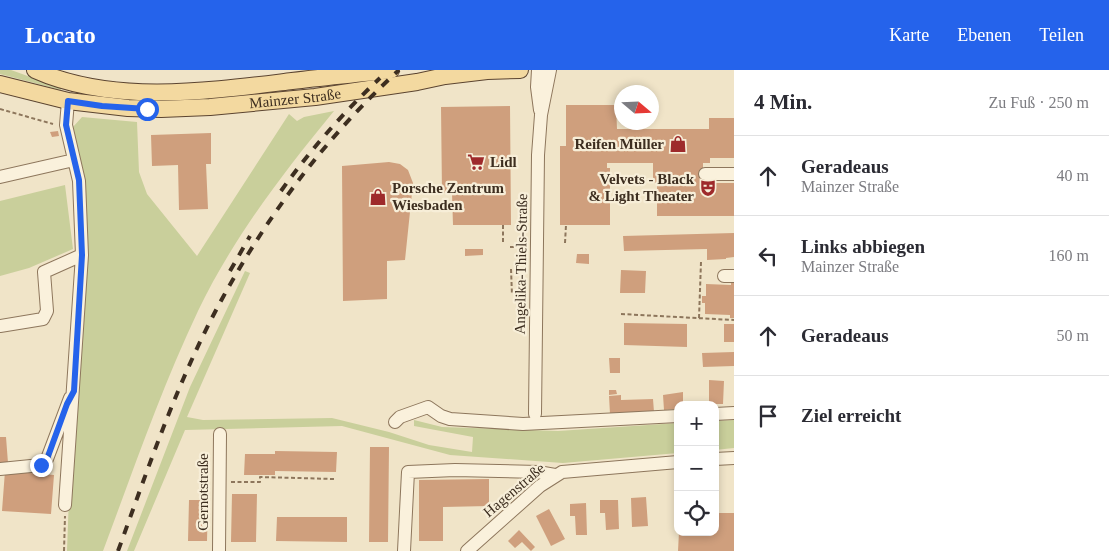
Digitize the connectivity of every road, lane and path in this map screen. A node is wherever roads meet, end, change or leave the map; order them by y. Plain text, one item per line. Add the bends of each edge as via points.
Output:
1 (35, 70) edge
2 (391, 70) edge
3 (520, 70) edge
4 (538, 70) edge
5 (550, 70) edge
6 (348, 72) edge
7 (0, 84) edge
8 (68, 101) junction
9 (0, 109) edge
10 (541, 115) junction
11 (66, 125) junction
12 (74, 160) junction
13 (705, 174) dead end
14 (734, 174) edge
15 (0, 176) edge
16 (503, 225) dead end
17 (566, 225) dead end
18 (504, 244) dead end
19 (566, 244) dead end
20 (510, 247) dead end
21 (522, 247) dead end
22 (82, 255) junction
23 (701, 262) dead end
24 (511, 269) dead end
25 (512, 296) dead end
26 (621, 314) dead end
27 (700, 318) junction
28 (734, 320) edge
29 (0, 326) edge
30 (74, 391) junction
31 (734, 413) edge
32 (535, 414) dead end
33 (719, 414) edge
34 (674, 416) edge
35 (395, 422) dead end
36 (220, 434) dead end
37 (734, 458) edge
38 (719, 459) edge
39 (674, 462) edge
40 (0, 469) edge
41 (555, 475) junction
42 (334, 479) dead end
43 (219, 482) junction
44 (65, 505) joint
45 (64, 551) edge
46 (219, 551) edge
47 (404, 551) edge
48 (467, 551) edge

1 - 6 main road, Mainzer Straße via 103,88 163,92 212,90
2 - 6 main road, Mainzer Straße
3 - 8 main road, Mainzer Straße via 445,76 315,97 210,107 161,109
4 - 10 street, Angelika-Thiels-Straße
5 - 10 street, Angelika-Thiels-Straße
7 - 8 main road, Mainzer Straße
8 - 11 street
9 - 11 path via 55,125
10 - 32 street, Angelika-Thiels-Straße
11 - 12 street
12 - 15 street
12 - 22 street via 79,180
13 - 14 street
16 - 18 path
17 - 19 path
20 - 21 path
22 - 29 street via 44,272 47,311 43,319
22 - 30 street
23 - 27 path
24 - 25 path
26 - 27 path
27 - 28 path
30 - 40 street via 47,459 41,465
30 - 44 street
31 - 33 street
34 - 35 street via 512,424 450,419 428,407
36 - 43 street, Gernotstraße
37 - 38 street
39 - 41 street, Hagenstraße via 570,470
41 - 47 street via 461,470 408,472
41 - 48 street, Hagenstraße
42 - 43 path via 260,477 260,482
43 - 46 street, Gernotstraße
44 - 45 path

